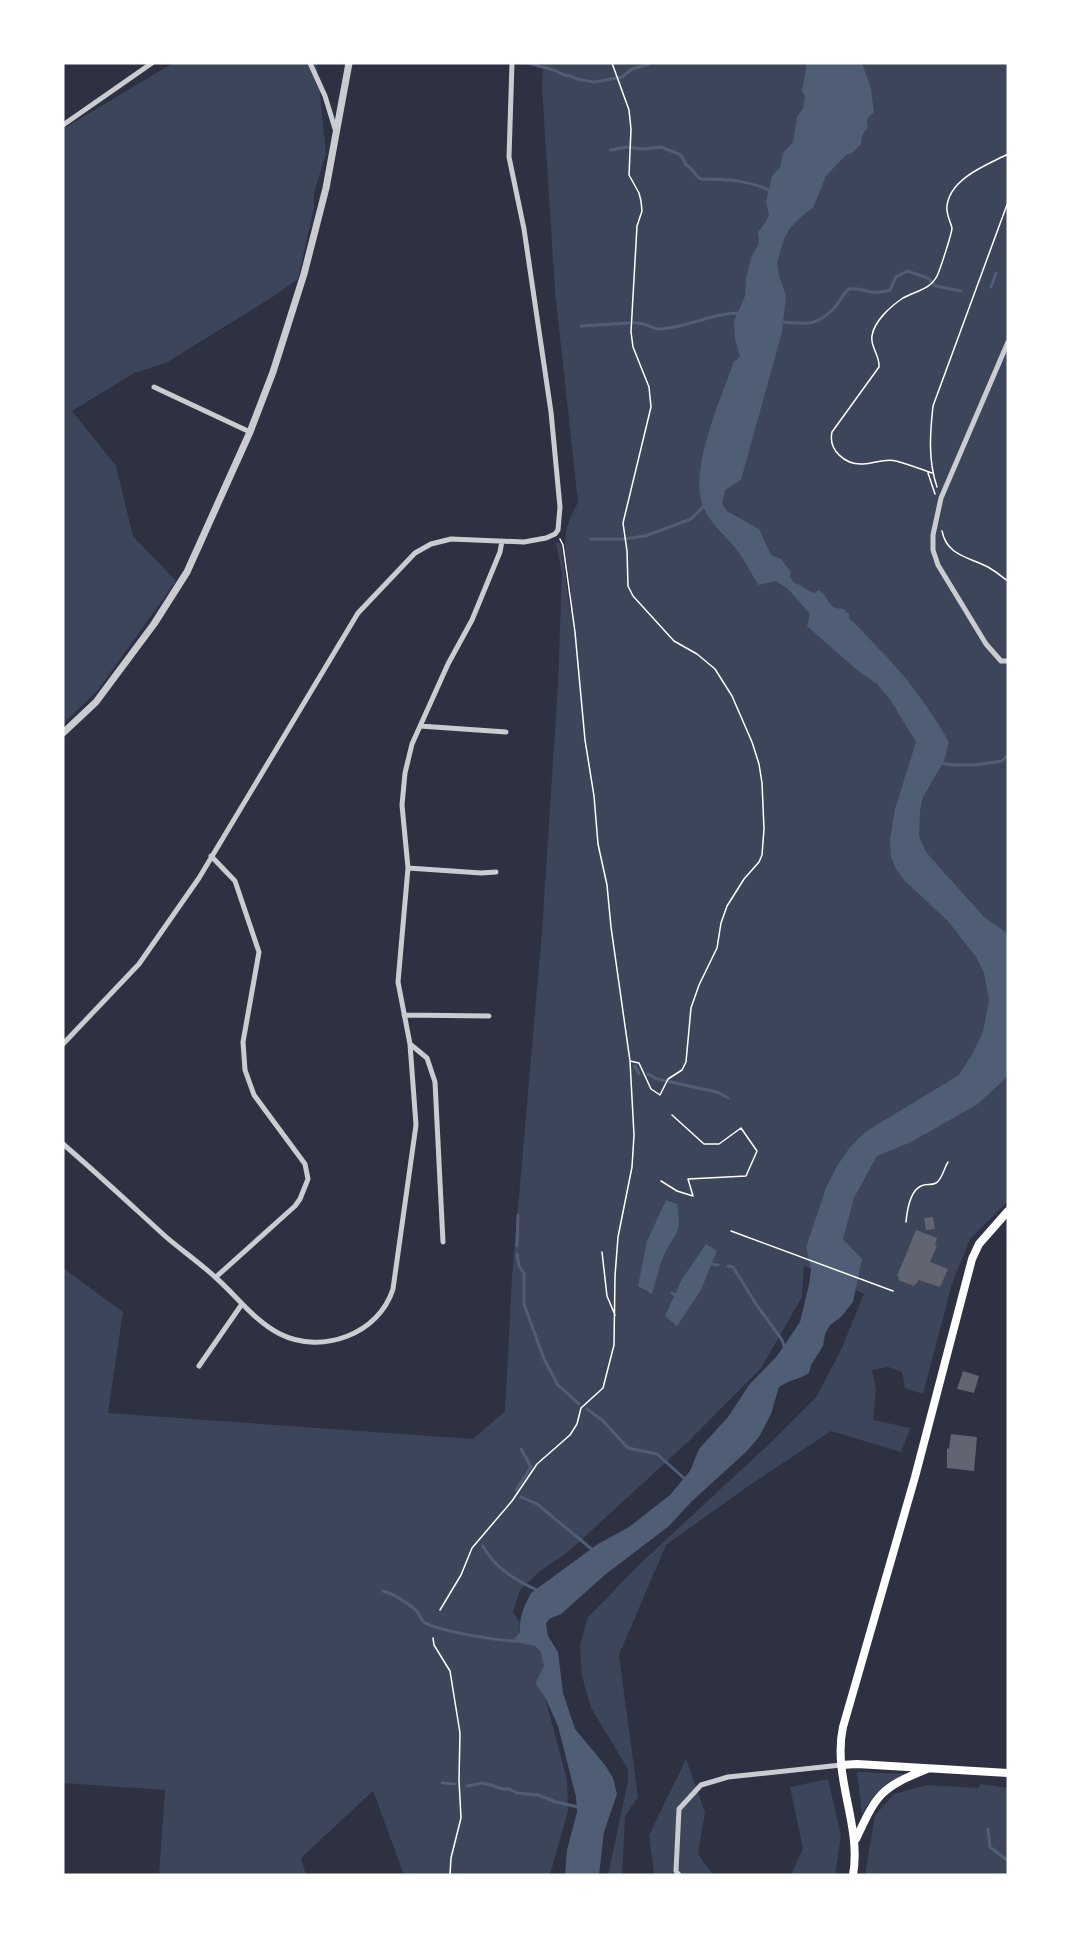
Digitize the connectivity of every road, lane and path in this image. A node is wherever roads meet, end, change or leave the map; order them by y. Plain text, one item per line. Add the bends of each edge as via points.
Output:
1 (152, 63) edge
2 (310, 63) edge
3 (350, 63) edge
4 (512, 63) edge
5 (612, 63) edge
6 (63, 125) edge
7 (336, 132) junction
8 (1008, 154) edge
9 (1008, 202) edge
10 (1008, 342) edge
11 (154, 387) dead end
12 (249, 432) junction
13 (928, 472) junction
14 (932, 473) junction
15 (938, 497) junction
16 (942, 529) dead end
17 (555, 534) junction
18 (502, 541) junction
19 (1008, 580) edge
20 (1008, 661) edge
21 (420, 726) junction
22 (506, 732) dead end
23 (63, 733) edge
24 (211, 855) junction
25 (408, 868) junction
26 (496, 872) dead end
27 (404, 1015) junction
28 (489, 1016) dead end
29 (63, 1044) edge
30 (410, 1044) junction
31 (630, 1061) junction
32 (672, 1115) dead end
33 (63, 1144) edge
34 (948, 1162) dead end
35 (661, 1181) dead end
36 (1008, 1211) edge
37 (906, 1221) dead end
38 (731, 1231) dead end
39 (444, 1242) dead end
40 (602, 1252) dead end
41 (216, 1277) junction
42 (893, 1291) dead end
43 (242, 1304) junction
44 (615, 1316) junction
45 (199, 1366) dead end
46 (440, 1610) dead end
47 (433, 1638) dead end
48 (841, 1765) junction
49 (930, 1768) junction
50 (1008, 1773) edge
51 (855, 1840) junction
52 (450, 1875) edge
53 (679, 1875) edge
54 (853, 1875) edge

1 - 6 street
2 - 7 street
3 - 7 street
4 - 17 street via 509,158 524,229 551,412 560,507
5 - 31 path via 630,110 629,176 639,193 642,211 637,226 630,332 649,387 651,407 625,508 628,586 674,641 715,669 732,696 759,764 764,829 762,855 724,915 717,948 691,1008 686,1062 662,1094 658,1094 651,1089 639,1062
7 - 12 street via 304,274
8 - 13 path via 967,177 950,195 947,212 952,234 933,282 899,301 874,328 872,344 879,367 832,432 834,450 852,462 861,465 889,460
9 - 14 path via 933,406
10 - 15 street
11 - 12 street
12 - 23 street via 187,572 96,702
13 - 14 path
13 - 15 path
14 - 15 path
15 - 20 street via 933,526 934,556 986,644 1001,661
16 - 19 path via 944,542 950,548
17 - 18 street via 537,541
17 - 31 path via 562,544 570,599 598,844
18 - 21 street via 472,620
18 - 24 street via 451,538 431,544 415,553 358,613
21 - 22 street
21 - 25 street via 403,786
24 - 29 street via 139,964
24 - 41 street via 235,881 259,952 244,1033 245,1070 254,1095 305,1164 308,1179 295,1206
25 - 26 street
25 - 27 street via 398,982
27 - 28 street
27 - 30 street
30 - 39 street via 427,1058 435,1082
30 - 43 street via 416,1125 393,1289 384,1309 350,1335 311,1342 280,1334
31 - 44 path via 634,1135 618,1237
32 - 35 path via 704,1144 719,1144 741,1128 757,1150 746,1176 688,1179 693,1196
33 - 41 street
34 - 37 path via 938,1181 916,1190
36 - 48 main road via 979,1244 972,1259 915,1477 845,1717
38 - 42 path
40 - 44 path
41 - 43 street
43 - 45 street
44 - 46 path via 614,1345 603,1388 581,1408 570,1435 537,1464 472,1548
47 - 52 path via 450,1671 460,1733 461,1818
48 - 49 main road
48 - 51 main road
48 - 53 street via 728,1777 701,1785 679,1809
49 - 50 main road
49 - 51 main road via 901,1779 879,1795
51 - 54 main road

